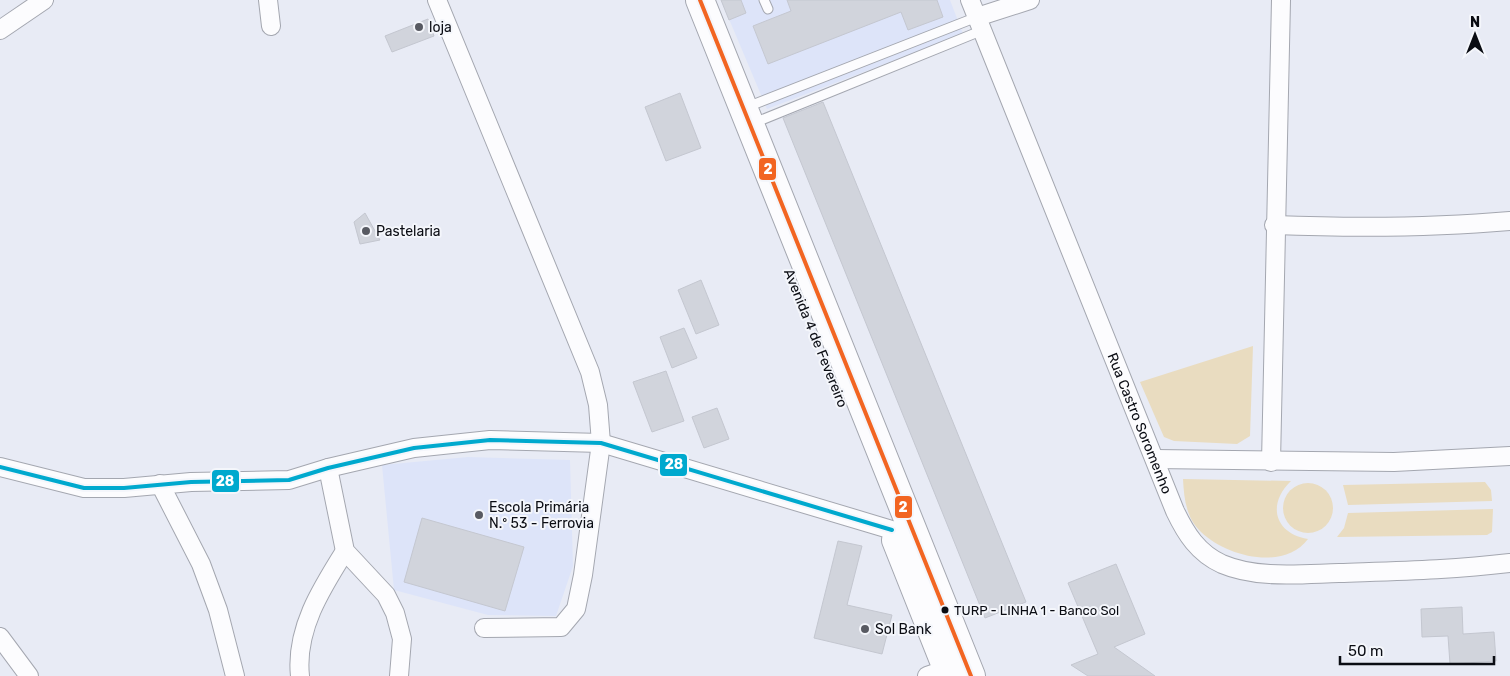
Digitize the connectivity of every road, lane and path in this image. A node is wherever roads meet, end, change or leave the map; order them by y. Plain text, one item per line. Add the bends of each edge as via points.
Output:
1 (44, 0) edge
2 (268, 0) edge
3 (436, 0) edge
4 (681, 0) edge
5 (700, 0) edge
6 (970, 0) edge
7 (1030, 0) edge
8 (1281, 0) edge
9 (980, 24) junction
10 (271, 26) dead end
11 (0, 30) edge
12 (748, 116) junction
13 (1510, 221) edge
14 (1274, 225) junction
15 (601, 443) junction
16 (1510, 456) edge
17 (1155, 459) junction
18 (1271, 462) junction
19 (0, 468) edge
20 (328, 468) junction
21 (160, 484) junction
22 (892, 530) junction
23 (345, 552) junction
24 (1510, 563) edge
25 (484, 628) dead end
26 (0, 637) edge
27 (949, 674) edge
28 (29, 676) edge
29 (235, 676) edge
30 (300, 676) edge
31 (399, 676) edge

1 - 11 street
2 - 10 street
3 - 15 street via 590,372 598,405
4 - 22 main road, Avenida 4 de Fevereiro
5 - 12 main road, Avenida 4 de Fevereiro
6 - 9 street, Rua Castro Soromenho
7 - 9 street
8 - 14 street
9 - 12 lane
9 - 12 lane
9 - 17 street, Rua Castro Soromenho
12 - 27 main road, Avenida 4 de Fevereiro
13 - 14 street via 1445,227
14 - 18 street
15 - 20 street via 490,440 414,448
15 - 22 street
15 - 25 street via 576,609 561,627
16 - 18 street via 1394,462
17 - 18 street
17 - 24 street, Rua Castro Soromenho via 1186,534 1200,551 1222,564 1256,573 1322,573 1416,571
19 - 21 street via 84,488
20 - 21 street via 290,480
20 - 23 street
21 - 29 street via 201,564 218,610
22 - 27 main road, Avenida 4 de Fevereiro
23 - 30 street via 322,586 303,632 298,665
23 - 31 street via 386,595 395,613 402,639
26 - 28 street

